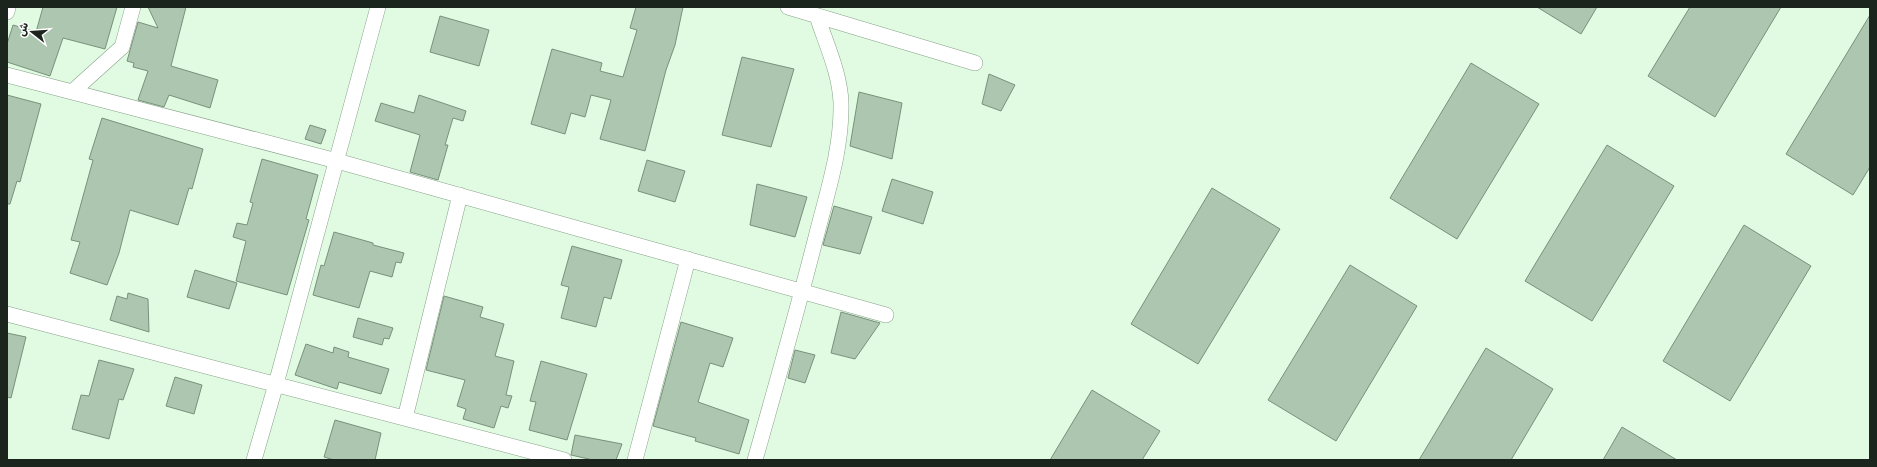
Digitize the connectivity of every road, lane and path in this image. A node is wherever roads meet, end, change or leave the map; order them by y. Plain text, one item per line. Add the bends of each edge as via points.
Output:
1 (8, 7) edge
2 (133, 7) edge
3 (378, 7) edge
4 (788, 7) edge
5 (7, 12) edge
6 (817, 16) junction
7 (976, 63) dead end
8 (7, 75) edge
9 (72, 92) junction
10 (336, 161) junction
11 (460, 195) junction
12 (688, 259) junction
13 (802, 290) junction
14 (7, 314) edge
15 (886, 315) dead end
16 (276, 384) junction
17 (405, 418) junction
18 (254, 460) edge
19 (564, 460) edge
20 (635, 460) edge
21 (755, 460) edge

1 - 5 street
2 - 9 street via 122,47
3 - 10 street
4 - 6 street
6 - 7 street
6 - 13 street via 836,72 841,102 841,130
8 - 9 street
9 - 10 street
10 - 11 street
10 - 16 street
11 - 12 street
11 - 17 street
12 - 13 street
12 - 20 street
13 - 15 street
13 - 21 street
14 - 16 street
16 - 17 street
16 - 18 street
17 - 19 street

